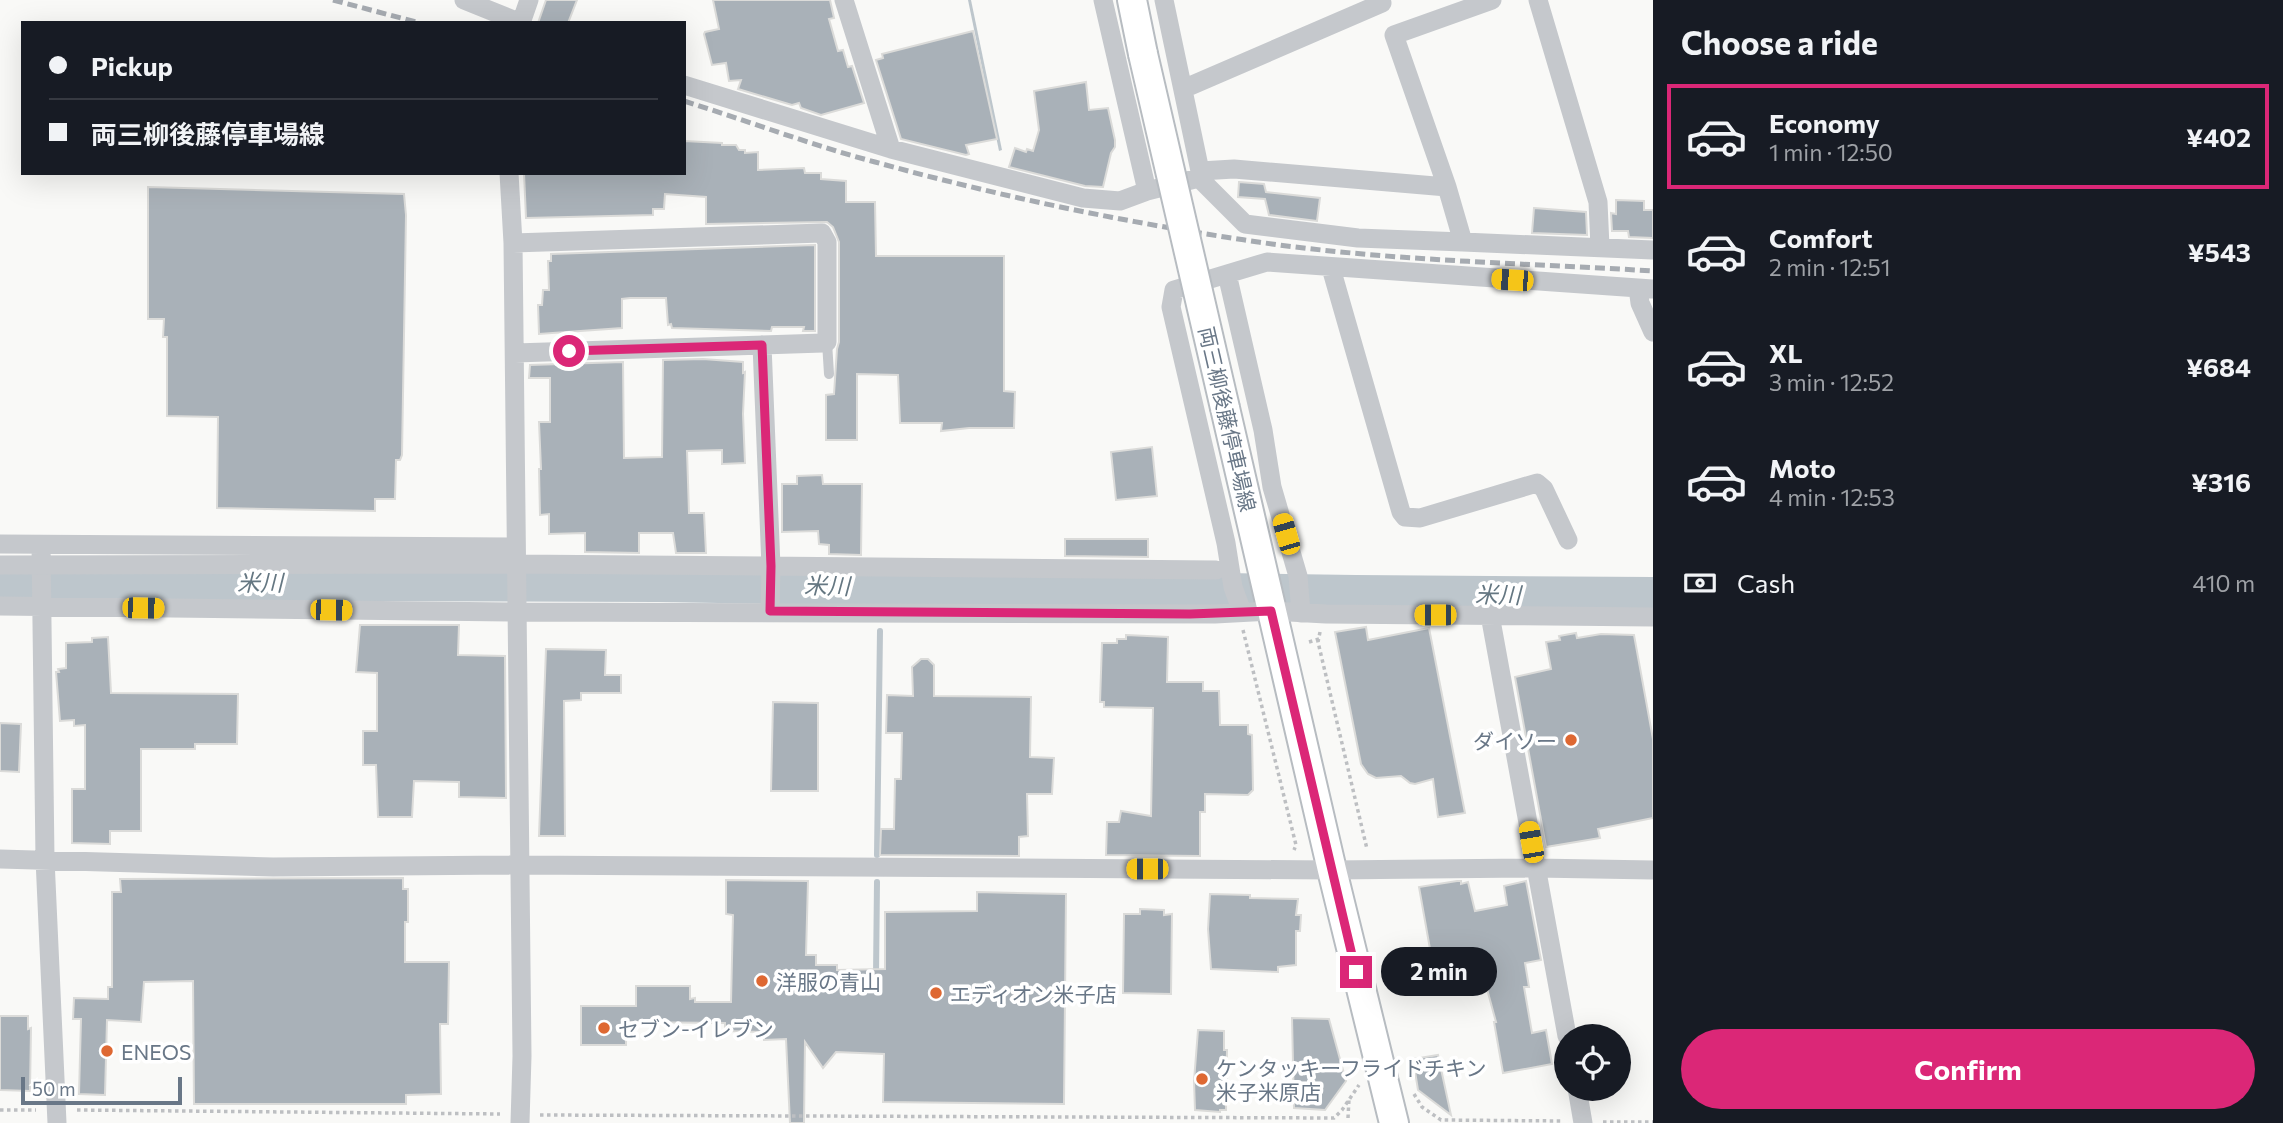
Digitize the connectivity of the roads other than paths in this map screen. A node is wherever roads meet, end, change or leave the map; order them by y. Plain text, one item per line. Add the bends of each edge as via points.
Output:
1 (464, 0) edge
2 (529, 0) edge
3 (844, 0) edge
4 (1103, 0) edge
5 (1132, 0) edge
6 (1164, 0) edge
7 (1492, 0) edge
8 (1538, 0) edge
9 (1382, 1) edge
10 (516, 21) edge
11 (522, 21) edge
12 (1394, 35) junction
13 (686, 86) edge
14 (1183, 89) junction
15 (891, 149) junction
16 (509, 175) edge
17 (1200, 175) junction
18 (1447, 187) junction
19 (1147, 191) junction
20 (1463, 242) junction
21 (513, 243) junction
22 (1600, 247) junction
23 (1653, 250) edge
24 (1331, 268) junction
25 (1227, 274) junction
26 (1646, 288) edge
27 (1653, 332) edge
28 (827, 342) junction
29 (762, 345) junction
30 (514, 353) junction
31 (829, 374) dead end
32 (1568, 540) dead end
33 (0, 544) edge
34 (40, 554) junction
35 (517, 560) junction
36 (0, 565) edge
37 (771, 569) junction
38 (1216, 569) dead end
39 (41, 605) junction
40 (518, 605) junction
41 (0, 606) edge
42 (770, 607) junction
43 (1271, 609) junction
44 (1301, 613) junction
45 (1490, 615) junction
46 (1653, 617) edge
47 (1242, 620) junction
48 (0, 859) edge
49 (45, 859) junction
50 (520, 864) junction
51 (1536, 868) junction
52 (1332, 870) junction
53 (1653, 870) edge
54 (1565, 1024) edge
55 (1579, 1101) edge
56 (58, 1114) edge
57 (521, 1117) edge
58 (1583, 1122) edge
59 (1394, 1123) edge

1 - 10 street
2 - 11 street
3 - 15 street
4 - 19 street
5 - 43 main road, 両三柳後藤停車場線, bridge
6 - 14 street
7 - 12 street
8 - 22 street via 1598,202
9 - 12 street
9 - 14 street
12 - 18 street
13 - 15 street
14 - 17 street
15 - 19 street via 1083,198 1120,201
16 - 21 street
17 - 18 street via 1234,169
17 - 19 street
17 - 20 street via 1245,224 1358,238
18 - 20 street
20 - 22 street
21 - 28 street via 822,233 827,242
21 - 30 street
22 - 23 street
24 - 25 street via 1267,262
24 - 26 street
24 - 32 street via 1405,517 1420,518 1536,483 1544,489
25 - 44 street via 1272,487 1298,576
25 - 47 street via 1174,290 1171,307
26 - 27 street via 1640,303
28 - 29 street
28 - 31 lane
29 - 30 street
29 - 37 street
30 - 35 street
33 - 34 street
34 - 35 street
34 - 36 street
34 - 39 street
35 - 37 street
35 - 40 street
37 - 38 street
37 - 42 street
39 - 40 street
39 - 41 street
39 - 49 street
40 - 42 street
40 - 50 street
42 - 47 street via 1188,614
43 - 44 street
43 - 47 street
43 - 52 main road, 両三柳後藤停車場線
44 - 45 street
45 - 46 street
45 - 51 street
48 - 49 street
49 - 50 street via 273,867
49 - 56 street
50 - 52 street
50 - 57 street
51 - 52 street
51 - 53 street
51 - 54 street
52 - 59 main road, 両三柳後藤停車場線
55 - 58 street

